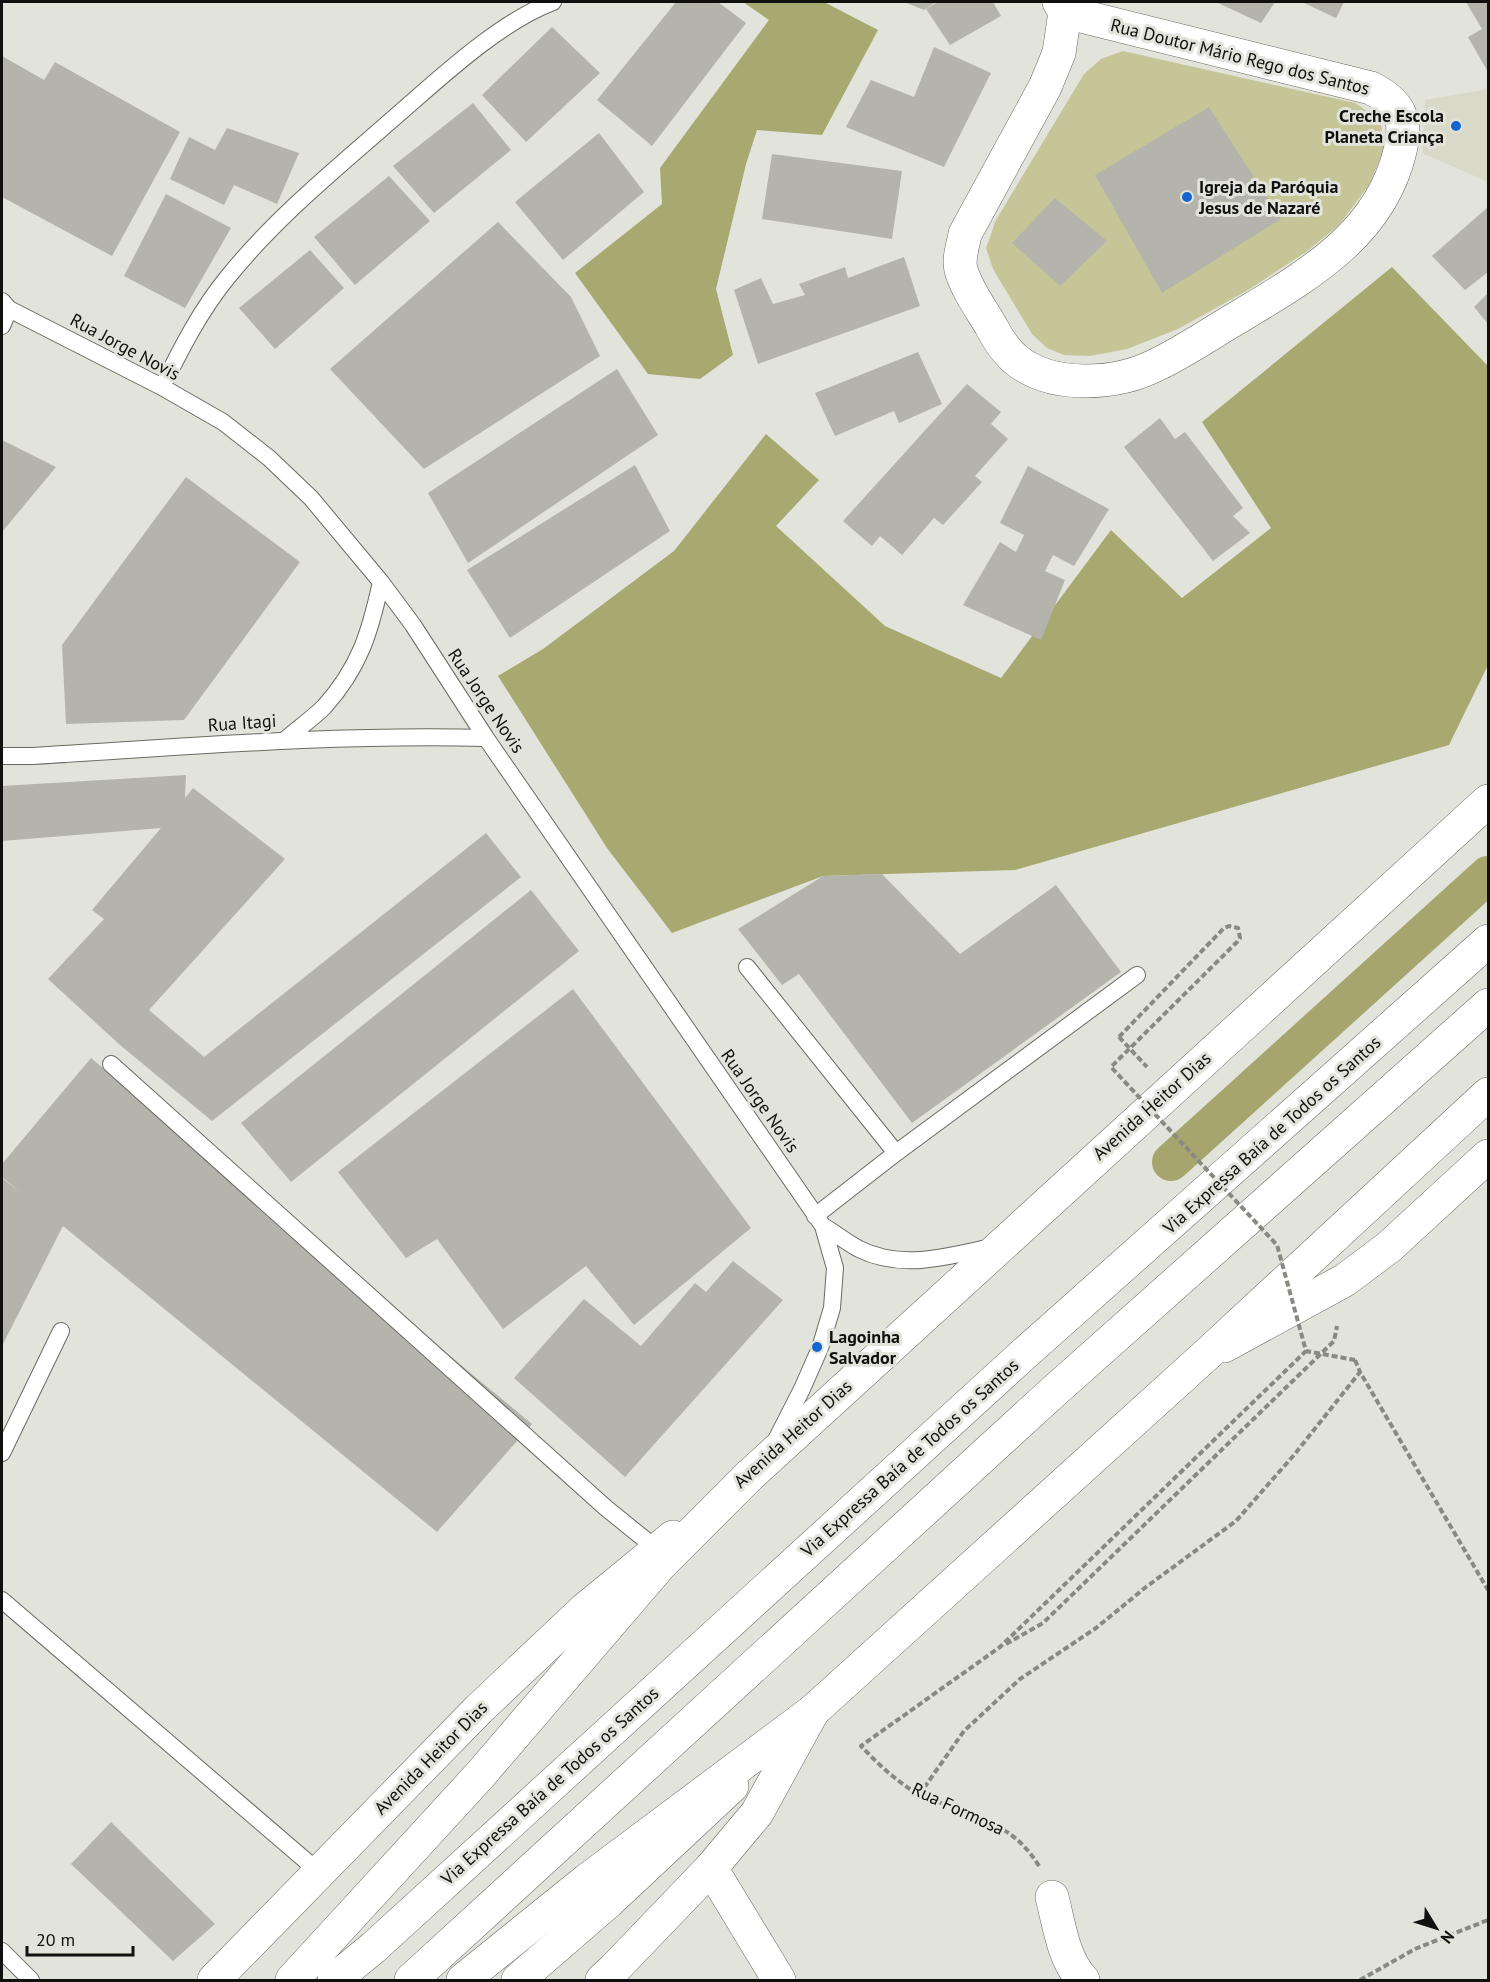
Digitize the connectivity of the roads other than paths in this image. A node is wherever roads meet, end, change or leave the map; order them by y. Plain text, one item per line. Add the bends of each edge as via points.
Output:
1 (553, 2) edge
2 (1062, 7) edge
3 (4, 306) edge
4 (2, 326) edge
5 (162, 387) junction
6 (381, 582) junction
7 (486, 738) junction
8 (285, 740) junction
9 (2, 756) edge
10 (1488, 801) edge
11 (1488, 941) edge
12 (747, 967) dead end
13 (1137, 975) dead end
14 (1488, 1005) edge
15 (111, 1064) dead end
16 (1488, 1094) edge
17 (896, 1153) junction
18 (1488, 1156) edge
19 (819, 1221) junction
20 (1001, 1245) junction
21 (61, 1331) dead end
22 (1203, 1357) junction
23 (2, 1453) edge
24 (758, 1468) junction
25 (658, 1550) junction
26 (2, 1600) edge
27 (813, 1711) junction
28 (711, 1868) junction
29 (319, 1872) junction
30 (597, 1891) junction
31 (1052, 1897) road end
32 (2, 1951) edge
33 (31, 1980) edge
34 (214, 1980) edge
35 (292, 1980) edge
36 (334, 1980) edge
37 (411, 1980) edge
38 (463, 1980) edge
39 (518, 1980) edge
40 (602, 1980) edge
41 (779, 1980) edge
42 (1083, 1980) edge

1 - 5 lane via 534,9 498,33 439,79 272,229 226,279 193,327
2 - 2 main road, Rua Doutor Mário Rego dos Santos via 1059,53 1045,87 965,234 961,269 999,340 1015,359 1048,376 1068,380 1125,377 1157,365 1215,331 1317,267 1343,246 1368,220 1386,192 1403,138 1401,119 1397,106 1371,88
3 - 4 lane
3 - 5 lane, Rua Jorge Novis
5 - 6 lane, Rua Jorge Novis via 223,422 268,458 311,498
6 - 7 lane, Rua Jorge Novis
6 - 8 lane via 370,629 351,673 323,707
7 - 8 lane, Rua Itagi
7 - 19 lane, Rua Jorge Novis
8 - 9 lane, Rua Itagi
10 - 20 main road, Avenida Heitor Dias
11 - 36 main road, Via Expressa Baía de Todos os Santos via 1016,1361
12 - 17 lane
13 - 17 lane
14 - 37 main road via 1043,1401
15 - 25 lane via 606,1508
16 - 22 main road
17 - 19 lane
18 - 22 main road via 1389,1247 1345,1280
19 - 20 lane, Rua Jorge Novis via 859,1249 883,1257 940,1258
19 - 24 lane, Rua Jorge Novis via 835,1268 832,1308 807,1378
20 - 24 main road, Avenida Heitor Dias
21 - 23 lane
22 - 27 main road
24 - 25 main road, Avenida Heitor Dias
24 - 35 main road via 661,1564 480,1775
25 - 29 main road, Avenida Heitor Dias via 584,1610 479,1709
26 - 29 lane
27 - 28 main road via 758,1813
27 - 30 main road
28 - 40 main road
28 - 41 main road
29 - 34 main road, Avenida Heitor Dias
30 - 38 main road
30 - 39 main road
31 - 42 main road via 1067,1952
32 - 33 lane

